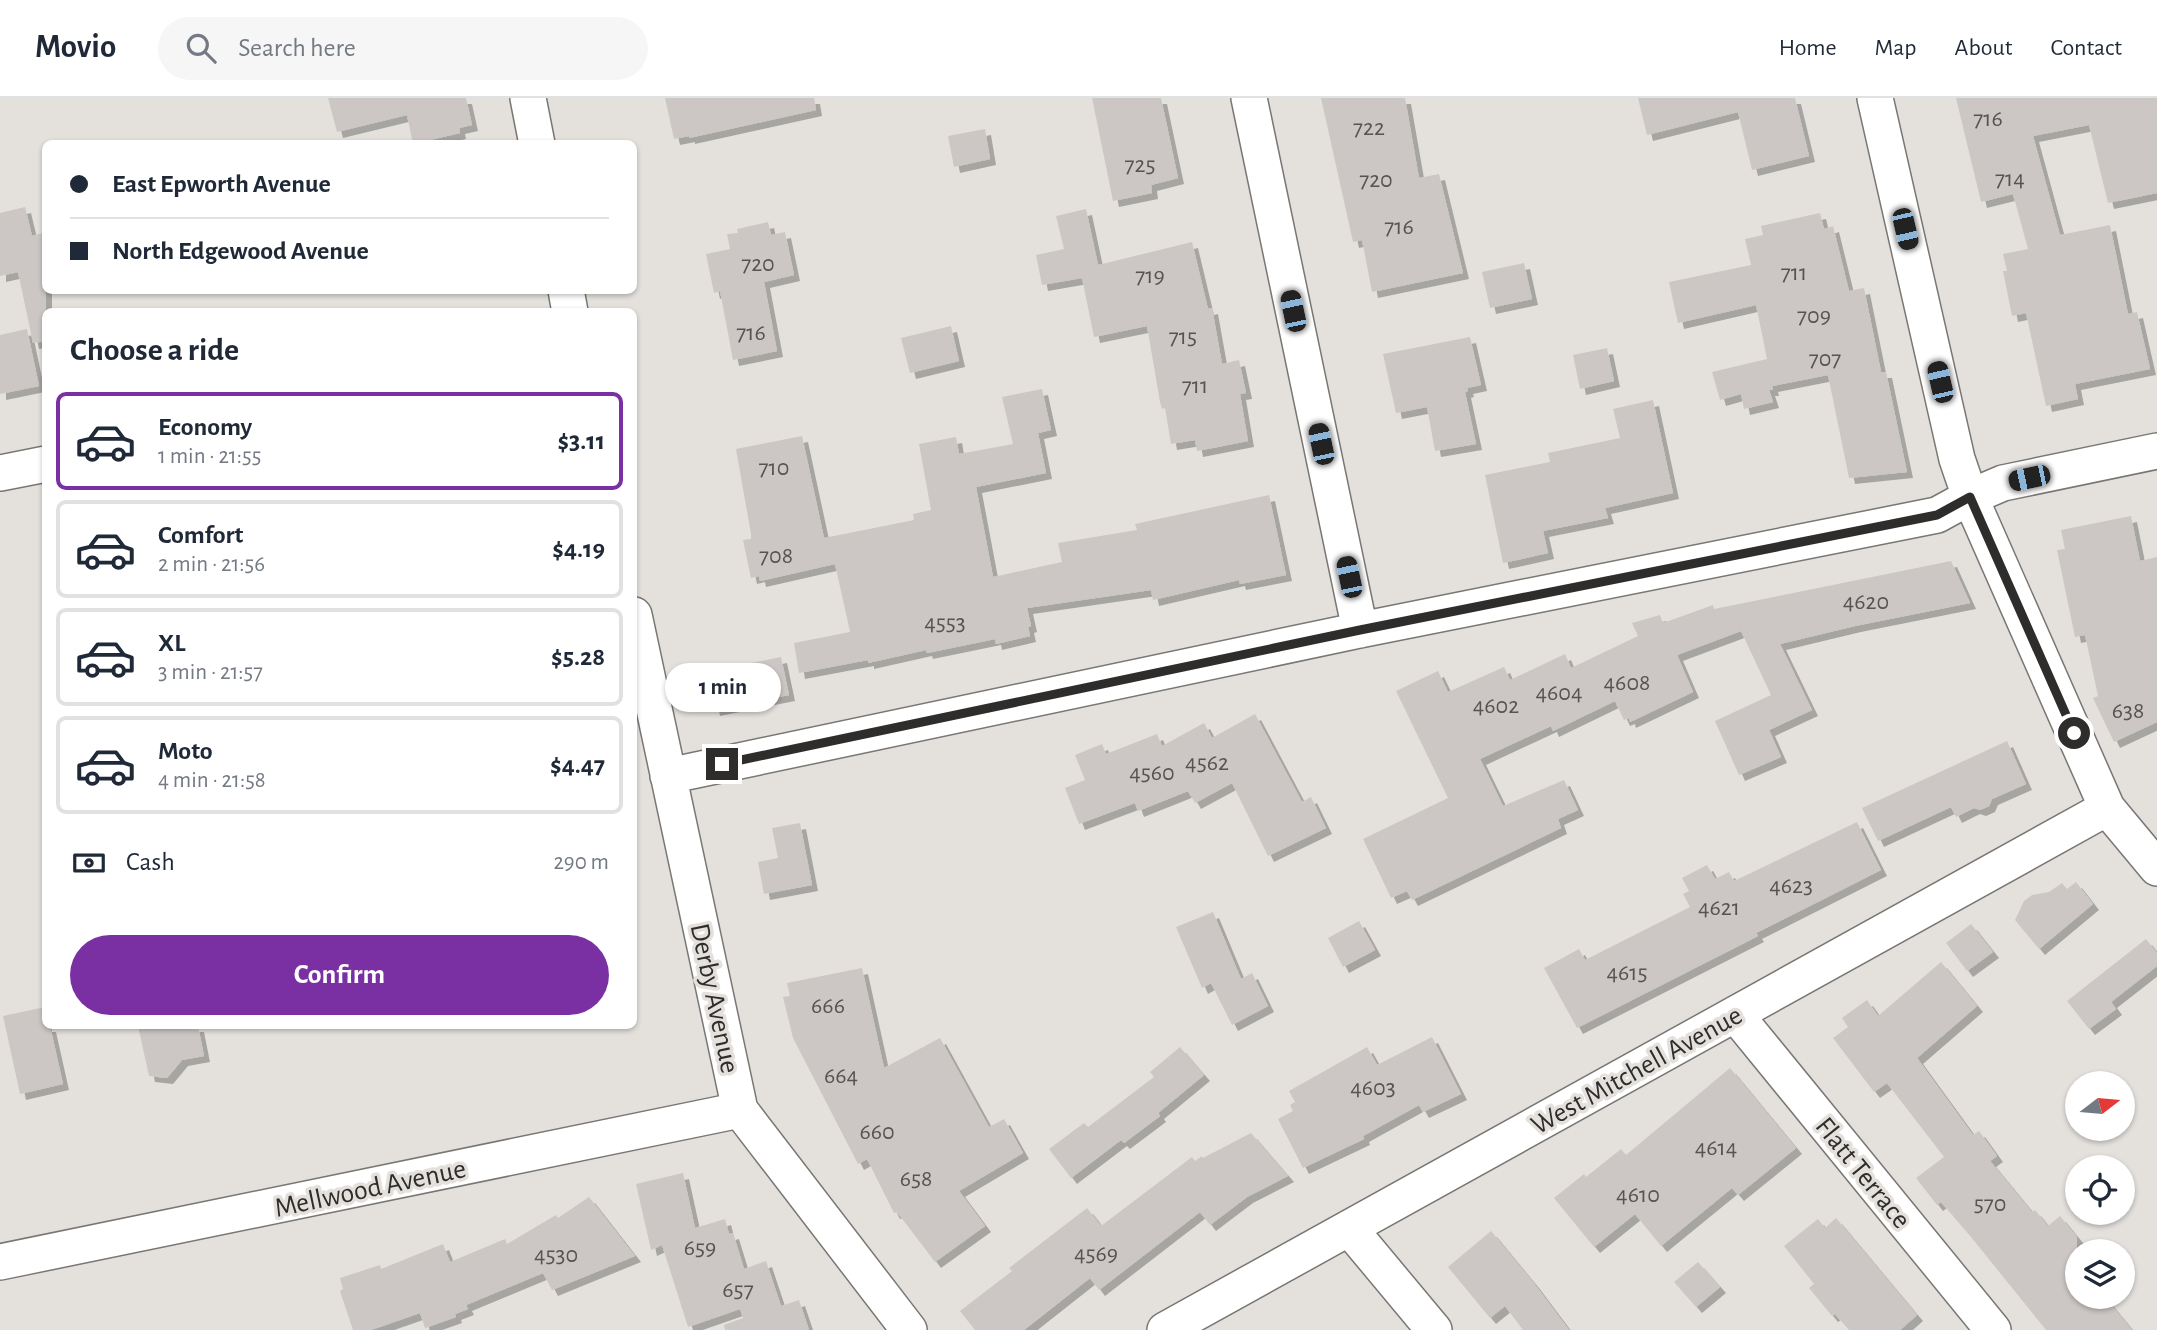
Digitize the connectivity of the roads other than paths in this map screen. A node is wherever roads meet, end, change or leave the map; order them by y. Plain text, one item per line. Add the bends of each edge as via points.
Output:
1 (528, 98) edge
2 (1250, 98) edge
3 (1875, 98) edge
4 (536, 140) edge
5 (2157, 451) edge
6 (1970, 497) junction
7 (637, 629) edge
8 (1360, 630) junction
9 (668, 776) junction
10 (2106, 808) junction
11 (2157, 868) edge
12 (1735, 1014) junction
13 (740, 1110) junction
14 (1349, 1228) junction
15 (0, 1262) edge
16 (909, 1330) edge
17 (1165, 1330) edge
18 (1434, 1330) edge
19 (1993, 1330) edge

1 - 4 street
2 - 8 street
3 - 6 street via 1957,458
5 - 6 street via 2003,483
6 - 8 street via 1937,515
6 - 10 street
7 - 9 street, Derby Avenue
8 - 9 street
9 - 13 street, Derby Avenue
10 - 11 street
10 - 12 street, West Mitchell Avenue
12 - 14 street, West Mitchell Avenue
12 - 19 street, Flatt Terrace
13 - 15 street, Mellwood Avenue
13 - 16 street, Derby Avenue
14 - 17 street, West Mitchell Avenue
14 - 18 street

